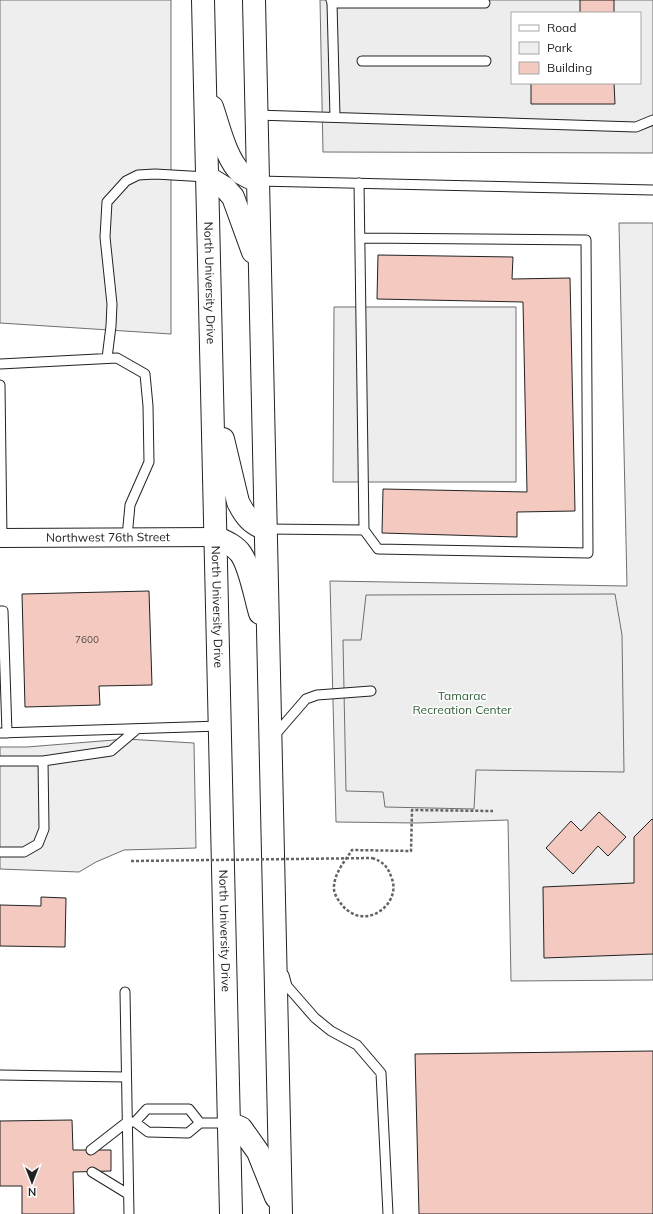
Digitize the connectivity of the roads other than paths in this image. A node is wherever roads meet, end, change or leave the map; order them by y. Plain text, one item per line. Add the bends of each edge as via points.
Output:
1 (203, 0) edge
2 (254, 0) edge
3 (331, 2) edge
4 (485, 3) dead end
5 (362, 61) dead end
6 (486, 61) dead end
7 (205, 87) junction
8 (256, 116) junction
9 (335, 117) junction
10 (653, 120) edge
11 (207, 177) junction
12 (258, 181) junction
13 (359, 184) junction
14 (653, 190) edge
15 (360, 238) junction
16 (260, 270) junction
17 (107, 358) junction
18 (0, 364) edge
19 (0, 385) edge
20 (212, 389) junction
21 (266, 530) junction
22 (364, 530) junction
23 (127, 537) junction
24 (215, 537) junction
25 (1, 538) edge
26 (0, 611) edge
27 (268, 643) junction
28 (371, 691) dead end
29 (220, 726) junction
30 (137, 729) junction
31 (4, 733) edge
32 (271, 740) junction
33 (0, 761) edge
34 (43, 761) junction
35 (0, 852) edge
36 (275, 945) junction
37 (124, 992) dead end
38 (0, 1074) edge
39 (126, 1077) junction
40 (131, 1122) junction
41 (200, 1123) junction
42 (229, 1123) junction
43 (91, 1150) dead end
44 (92, 1172) dead end
45 (128, 1194) junction
46 (281, 1212) edge
47 (129, 1214) edge
48 (231, 1214) edge
49 (388, 1214) edge

1 - 7 main road, North University Drive
2 - 8 main road
3 - 4 lane
3 - 9 lane
5 - 6 lane
7 - 11 main road, North University Drive
7 - 12 main road via 229,156 242,174
8 - 9 lane
8 - 12 main road
9 - 10 lane via 636,126
11 - 16 main road via 225,188 233,198
11 - 17 lane via 138,175 126,181 107,202 106,237 112,304
11 - 20 main road, North University Drive
12 - 13 lane
12 - 16 main road
13 - 14 lane
13 - 15 lane
15 - 22 lane
15 - 22 lane via 586,240 588,553 378,549
16 - 21 main road
17 - 18 lane
17 - 23 lane via 117,358 145,374 150,462 130,505
19 - 25 lane
20 - 21 main road via 236,498 246,517 253,524
20 - 24 main road, North University Drive
21 - 22 lane
21 - 27 main road
23 - 24 street, Northwest 76th Street
23 - 25 street, Northwest 76th Street
24 - 27 main road via 230,544 240,553 246,564
24 - 29 main road, North University Drive
26 - 31 lane via 3,611
27 - 32 main road
28 - 32 lane via 317,695 306,699
29 - 30 lane
29 - 42 main road, North University Drive
30 - 31 lane
30 - 34 lane via 111,752
32 - 36 main road
33 - 34 lane
34 - 35 lane via 44,829 38,844 24,852
36 - 46 main road
36 - 49 lane via 287,986 315,1018 331,1031 357,1045 381,1073
37 - 39 lane
38 - 39 lane
39 - 40 lane
40 - 41 lane via 148,1132 172,1133 188,1133
40 - 41 lane via 147,1109 188,1109
40 - 43 lane
40 - 45 lane
41 - 42 lane
42 - 46 main road via 240,1128 258,1152
42 - 48 main road, North University Drive
44 - 45 lane
45 - 47 lane

